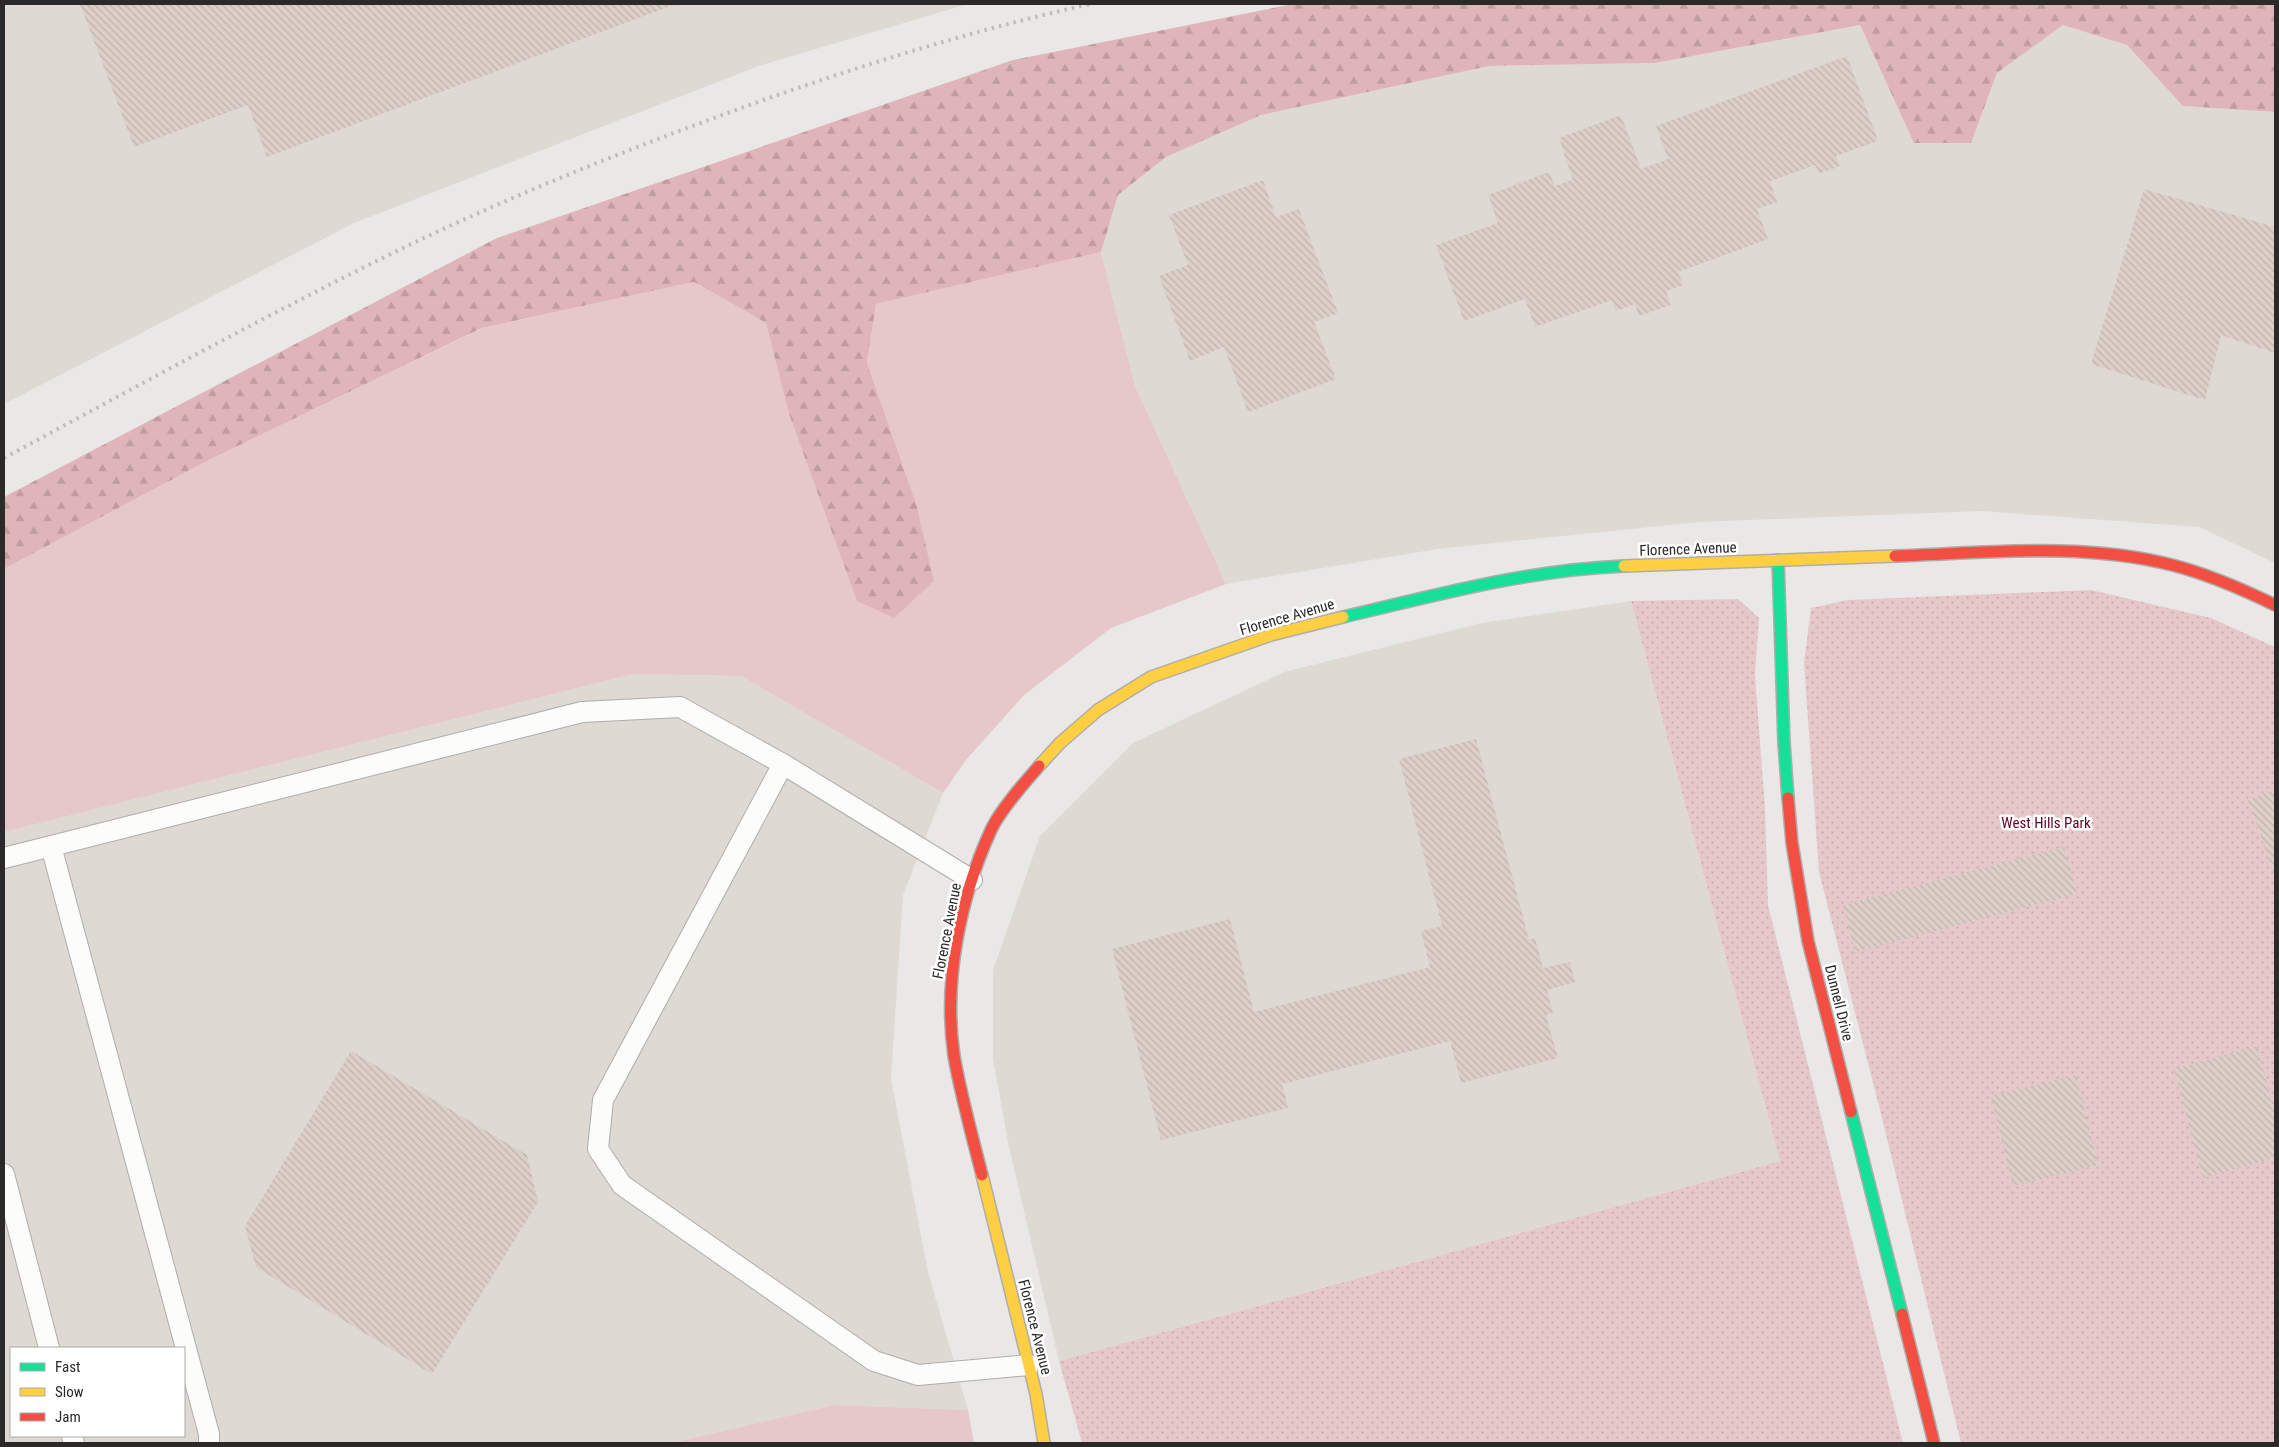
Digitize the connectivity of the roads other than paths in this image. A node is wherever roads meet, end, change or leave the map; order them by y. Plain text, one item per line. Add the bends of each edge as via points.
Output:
1 (1778, 560) junction
2 (2275, 605) edge
3 (783, 764) junction
4 (51, 846) junction
5 (4, 858) edge
6 (972, 880) junction
7 (4, 1174) edge
8 (49, 1347) edge
9 (1029, 1365) junction
10 (208, 1443) edge
11 (1044, 1443) edge
12 (1934, 1443) edge

1 - 2 street, Florence Avenue via 2095,552 2158,561 2221,580
1 - 6 street, Florence Avenue via 1581,568 1493,581 1272,635 1151,677 1098,710 1037,768 992,828
1 - 12 street, Dunnell Drive via 1784,743 1792,843 1808,941
3 - 4 lane via 680,707 582,712
3 - 6 lane
3 - 9 lane via 603,1100 598,1149 622,1185 874,1360 918,1375
4 - 5 lane
4 - 10 lane via 209,1434
6 - 9 street, Florence Avenue via 958,935 951,991 954,1054
7 - 8 lane
9 - 11 street, Florence Avenue

